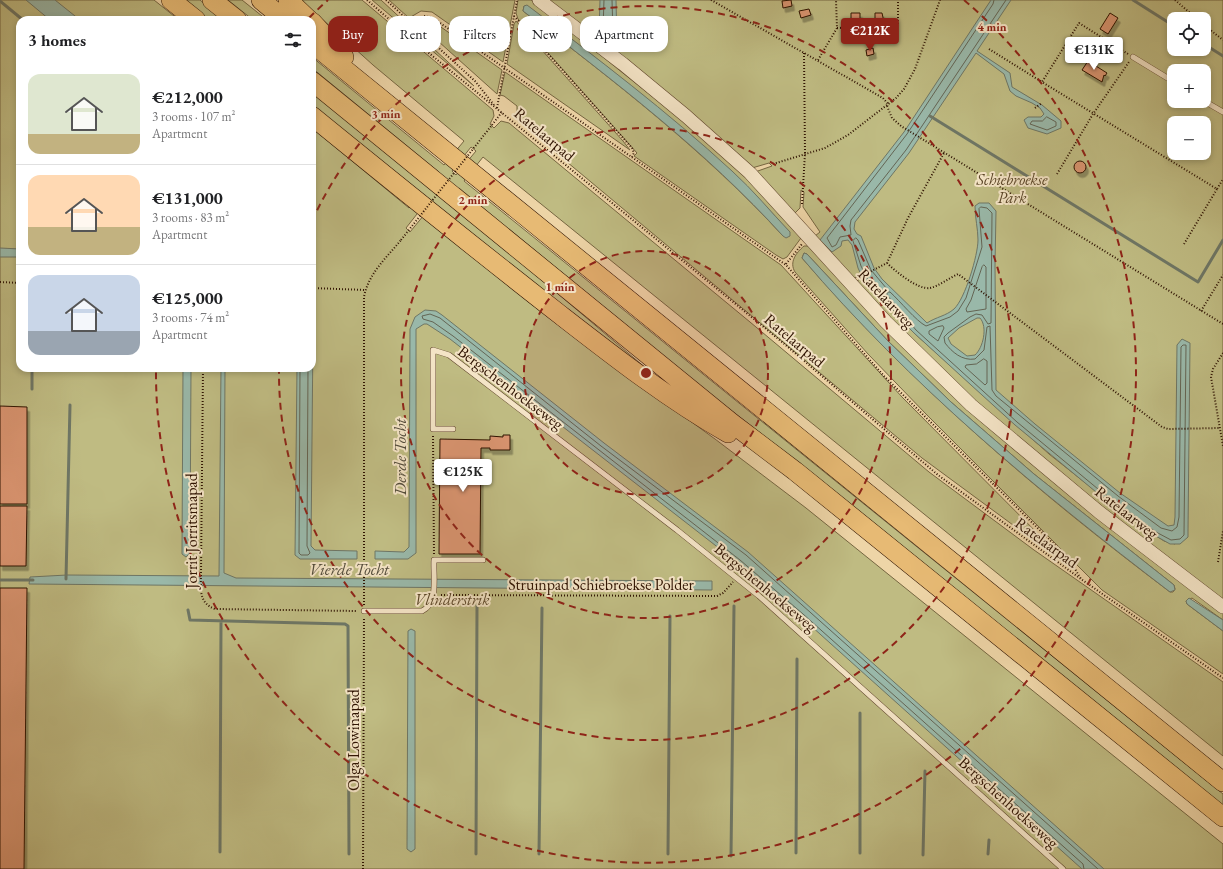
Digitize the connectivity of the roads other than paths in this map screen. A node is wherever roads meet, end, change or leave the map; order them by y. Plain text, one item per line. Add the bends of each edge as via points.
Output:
1 (171, 0) edge
2 (212, 0) edge
3 (261, 0) edge
4 (288, 0) edge
5 (539, 0) edge
6 (191, 16) edge
7 (232, 16) edge
8 (280, 16) edge
9 (305, 16) edge
10 (316, 27) edge
11 (316, 46) edge
12 (1133, 57) road end
13 (1167, 78) edge
14 (316, 84) edge
15 (380, 99) junction
16 (1211, 104) edge
17 (1223, 112) edge
18 (316, 119) edge
19 (453, 429) dead end
20 (795, 471) junction
21 (483, 560) dead end
22 (1223, 607) edge
23 (364, 611) road end
24 (1223, 782) edge
25 (1223, 817) edge
26 (1063, 869) edge

1 - 6 highway
2 - 7 highway
3 - 8 highway
4 - 9 highway
5 - 22 street, Ratelaarweg via 623,64 750,173 886,322 971,405 1099,512
10 - 15 highway
11 - 15 highway
12 - 13 lane
14 - 20 highway via 733,424
15 - 24 highway
16 - 17 lane
18 - 20 highway via 602,347 720,429
19 - 26 lane, Bergschenhoekseweg via 433,429 433,350 449,355 737,578
20 - 25 highway
21 - 23 lane via 434,560 433,594 430,605 422,611

